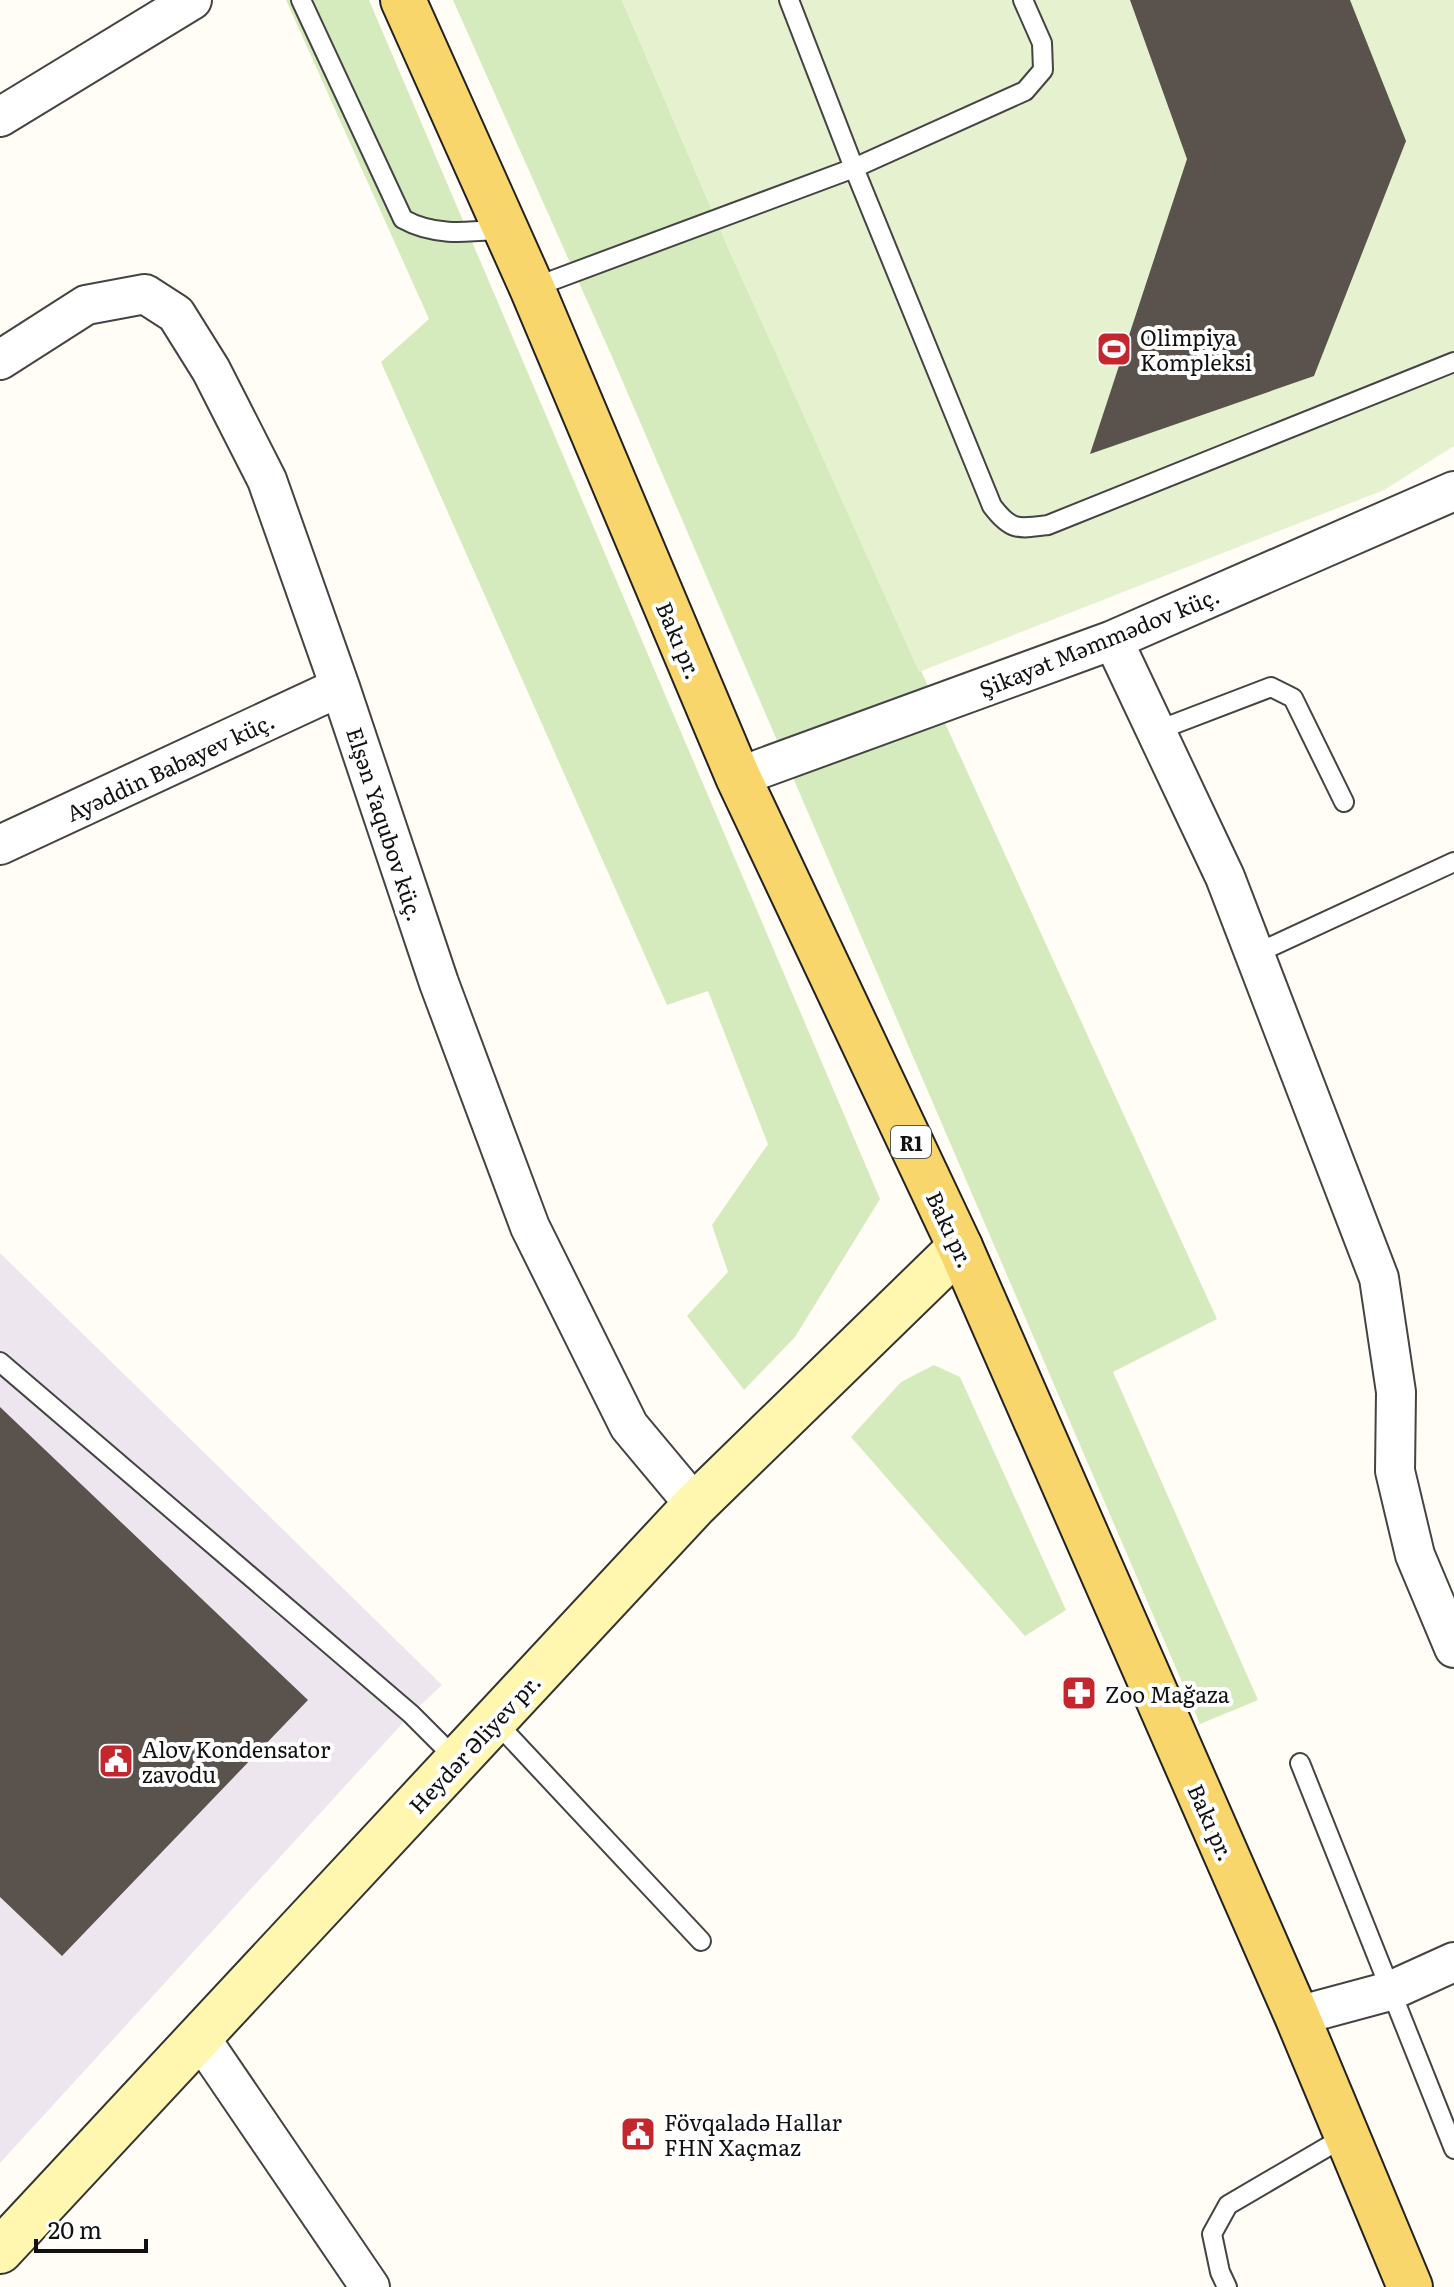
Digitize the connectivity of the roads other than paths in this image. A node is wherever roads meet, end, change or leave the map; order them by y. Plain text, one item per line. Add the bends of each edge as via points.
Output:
1 (192, 0) edge
2 (301, 0) edge
3 (403, 0) edge
4 (789, 0) edge
5 (1023, 0) edge
6 (0, 117) edge
7 (854, 168) junction
8 (505, 229) junction
9 (532, 288) junction
10 (0, 360) edge
11 (1454, 362) edge
12 (1454, 491) edge
13 (1113, 640) junction
14 (340, 687) junction
15 (1156, 731) junction
16 (738, 777) junction
17 (1344, 802) dead end
18 (0, 845) edge
19 (1454, 862) edge
20 (1255, 954) junction
21 (960, 1247) junction
22 (0, 1362) edge
23 (695, 1505) junction
24 (1451, 1633) edge
25 (495, 1721) junction
26 (458, 1761) junction
27 (1300, 1763) dead end
28 (701, 1941) dead end
29 (1454, 1962) edge
30 (1390, 1991) junction
31 (1297, 2016) junction
32 (199, 2036) junction
33 (1346, 2136) junction
34 (1454, 2149) edge
35 (0, 2251) edge
36 (370, 2287) edge
37 (1227, 2287) edge
38 (1410, 2287) edge

1 - 6 street
2 - 8 lane via 403,219 421,229 457,233
3 - 8 main road, Bakı pr. / R1
4 - 7 lane
5 - 7 lane via 1042,43 1043,70 1025,91
7 - 9 lane
7 - 11 lane via 992,506 1005,523 1020,529 1048,525
8 - 9 main road, Bakı pr. / R1
9 - 16 main road, Bakı pr. / R1
10 - 14 street, Elşən Yaqubov küç. via 86,305 145,294 176,314 267,480
12 - 13 street, Şikayət Məmmədov küç.
13 - 15 street
13 - 16 street, Şikayət Məmmədov küç.
14 - 18 street, Ayəddin Babayev küç.
14 - 23 street, Elşən Yaqubov küç. via 439,983 530,1227 629,1426
15 - 17 lane via 1271,687 1293,698
15 - 20 street
16 - 21 main road, Bakı pr. / R1
19 - 20 lane
20 - 24 street via 1379,1278 1396,1392 1395,1471 1415,1555
21 - 23 main road, Heydər Əliyev pr.
21 - 31 main road, Bakı pr. / R1
22 - 26 lane via 411,1714
23 - 25 main road, Heydər Əliyev pr.
25 - 26 main road, Heydər Əliyev pr.
25 - 28 lane
26 - 32 main road, Heydər Əliyev pr.
27 - 30 lane
29 - 30 street
30 - 31 street
30 - 34 lane
31 - 33 main road, Bakı pr. / R1
32 - 35 main road, Heydər Əliyev pr.
32 - 36 street
33 - 37 lane via 1228,2205 1212,2234
33 - 38 main road, Bakı pr. / R1

